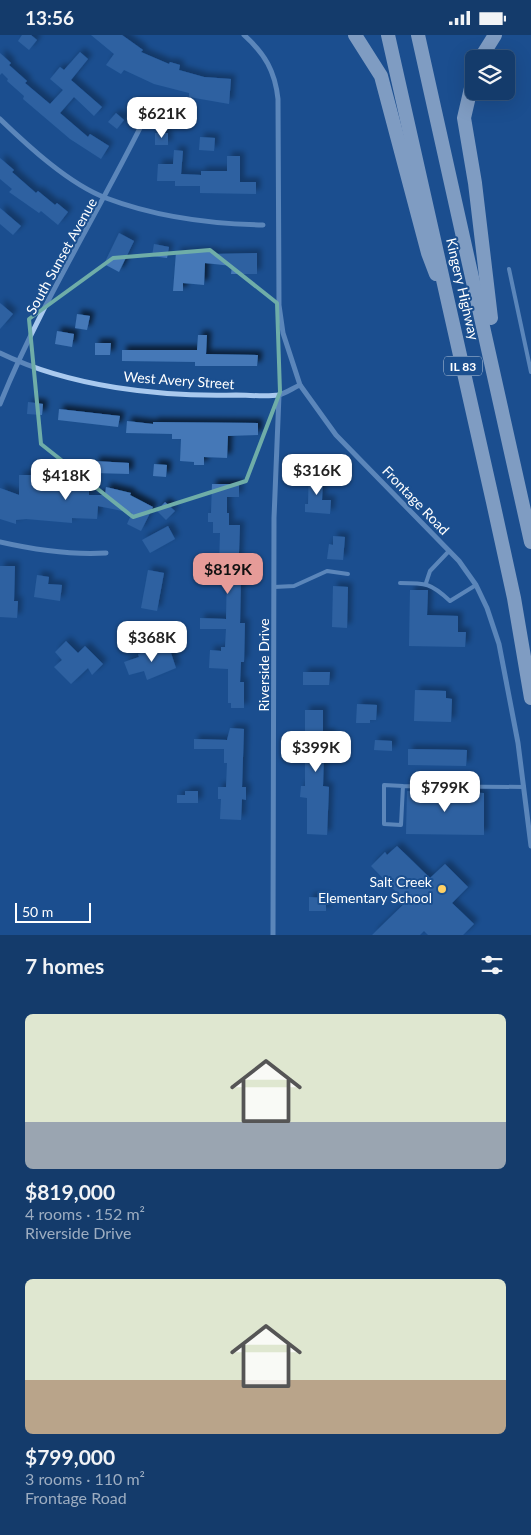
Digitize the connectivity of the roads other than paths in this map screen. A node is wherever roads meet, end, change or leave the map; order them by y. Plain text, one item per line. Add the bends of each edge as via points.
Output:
1 (244, 35) edge
2 (355, 35) edge
3 (388, 35) edge
4 (418, 35) edge
5 (496, 35) edge
6 (486, 50) edge
7 (468, 100) edge
8 (0, 119) edge
9 (144, 120) dead end
10 (105, 198) junction
11 (263, 225) dead end
12 (509, 269) dead end
13 (454, 320) junction
14 (0, 353) edge
15 (18, 362) junction
16 (531, 372) edge
17 (300, 385) junction
18 (279, 395) junction
19 (0, 403) edge
20 (513, 455) junction
21 (0, 542) edge
22 (531, 542) edge
23 (449, 551) junction
24 (106, 553) dead end
25 (348, 574) dead end
26 (400, 583) dead end
27 (426, 583) junction
28 (476, 585) junction
29 (274, 587) junction
30 (531, 698) edge
31 (403, 786) junction
32 (524, 787) junction
33 (531, 846) edge
34 (273, 935) edge

1 - 17 street, Frontage Road via 269,63 276,80 279,305 283,333
2 - 13 highway via 381,76 428,253
3 - 13 highway, Kingery Highway / IL 83
4 - 20 highway, Kingery Highway / IL 83
5 - 6 highway
7 - 20 highway via 464,118
8 - 10 street via 77,183
9 - 10 street, South Sunset Avenue
10 - 11 street via 194,220
10 - 15 street, South Sunset Avenue
12 - 16 lane
13 - 30 highway, Kingery Highway / IL 83 via 514,598
14 - 15 street, West Avery Street
15 - 18 street, West Avery Street via 129,389 193,395
15 - 19 street, South Sunset Avenue
17 - 18 street, West Avery Street
17 - 23 street, Frontage Road via 336,435
18 - 29 street, Riverside Drive
20 - 22 highway, Kingery Highway / IL 83
21 - 24 street via 30,549
23 - 27 lane via 430,571
23 - 28 street, Frontage Road
25 - 29 lane via 327,571 294,586
26 - 27 lane
27 - 28 lane via 450,601
28 - 32 street, Frontage Road via 499,643
29 - 34 street, Riverside Drive
31 - 31 lane via 402,825 384,824 384,785
31 - 32 lane
32 - 33 street, Frontage Road

